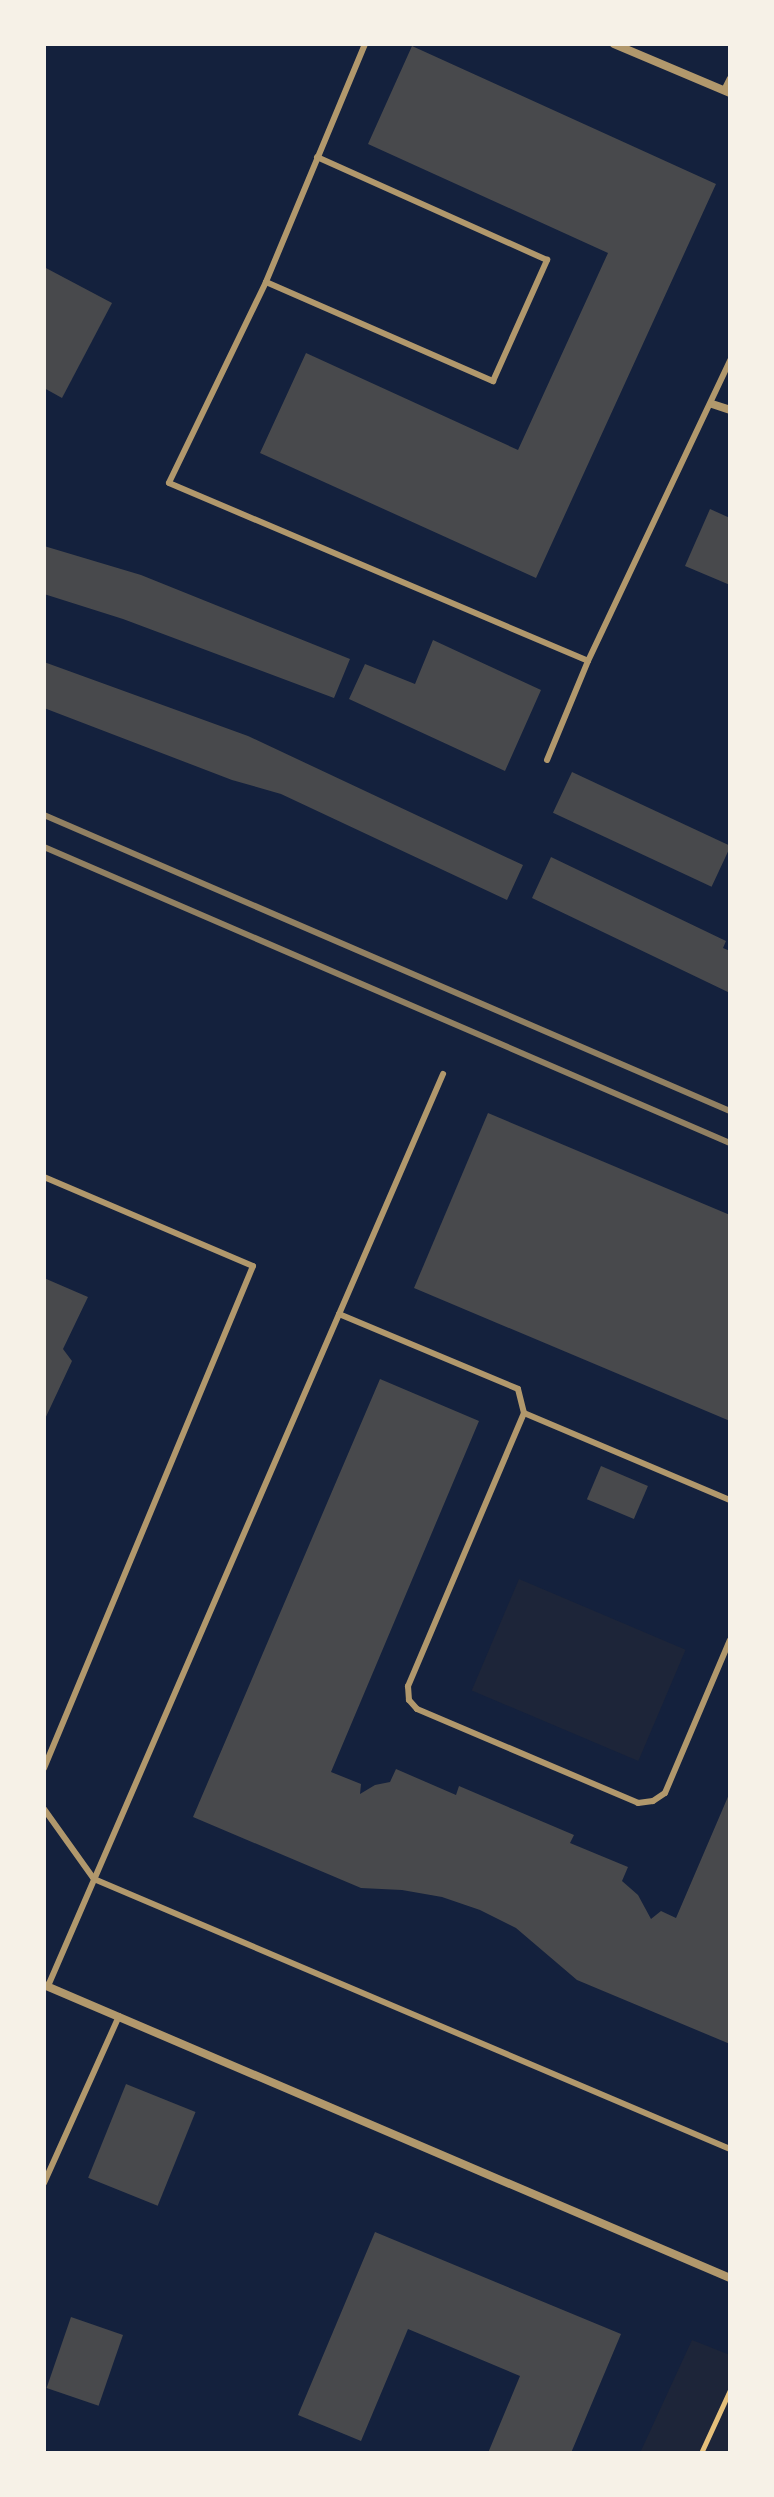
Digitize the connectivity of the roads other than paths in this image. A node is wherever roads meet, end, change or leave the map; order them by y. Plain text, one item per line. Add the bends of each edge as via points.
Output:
1 (365, 44) edge
2 (614, 44) edge
3 (730, 78) edge
4 (727, 91) edge
5 (317, 157) junction
6 (266, 282) junction
7 (730, 361) edge
8 (712, 404) junction
9 (730, 410) edge
10 (588, 661) junction
11 (547, 760) dead end
12 (443, 1074) dead end
13 (44, 1177) edge
14 (339, 1314) junction
15 (524, 1413) junction
16 (730, 1500) edge
17 (730, 1640) edge
18 (44, 1768) edge
19 (44, 1809) edge
20 (94, 1879) junction
21 (46, 1986) edge
22 (119, 2016) junction
23 (730, 2149) edge
24 (44, 2183) edge
25 (730, 2278) edge

1 - 5 lane
2 - 4 street
3 - 4 lane
5 - 6 lane
5 - 6 lane via 547,260 493,381
6 - 10 lane via 169,483
7 - 8 lane
8 - 9 street
8 - 10 lane
10 - 11 lane
12 - 14 lane
13 - 18 lane via 253,1266
14 - 15 lane via 518,1389
14 - 20 lane
15 - 16 lane
15 - 17 lane via 408,1686 409,1700 417,1709 638,1803 653,1801 665,1793
19 - 20 lane
20 - 21 lane
20 - 23 lane
21 - 22 street
22 - 24 lane
22 - 25 street

